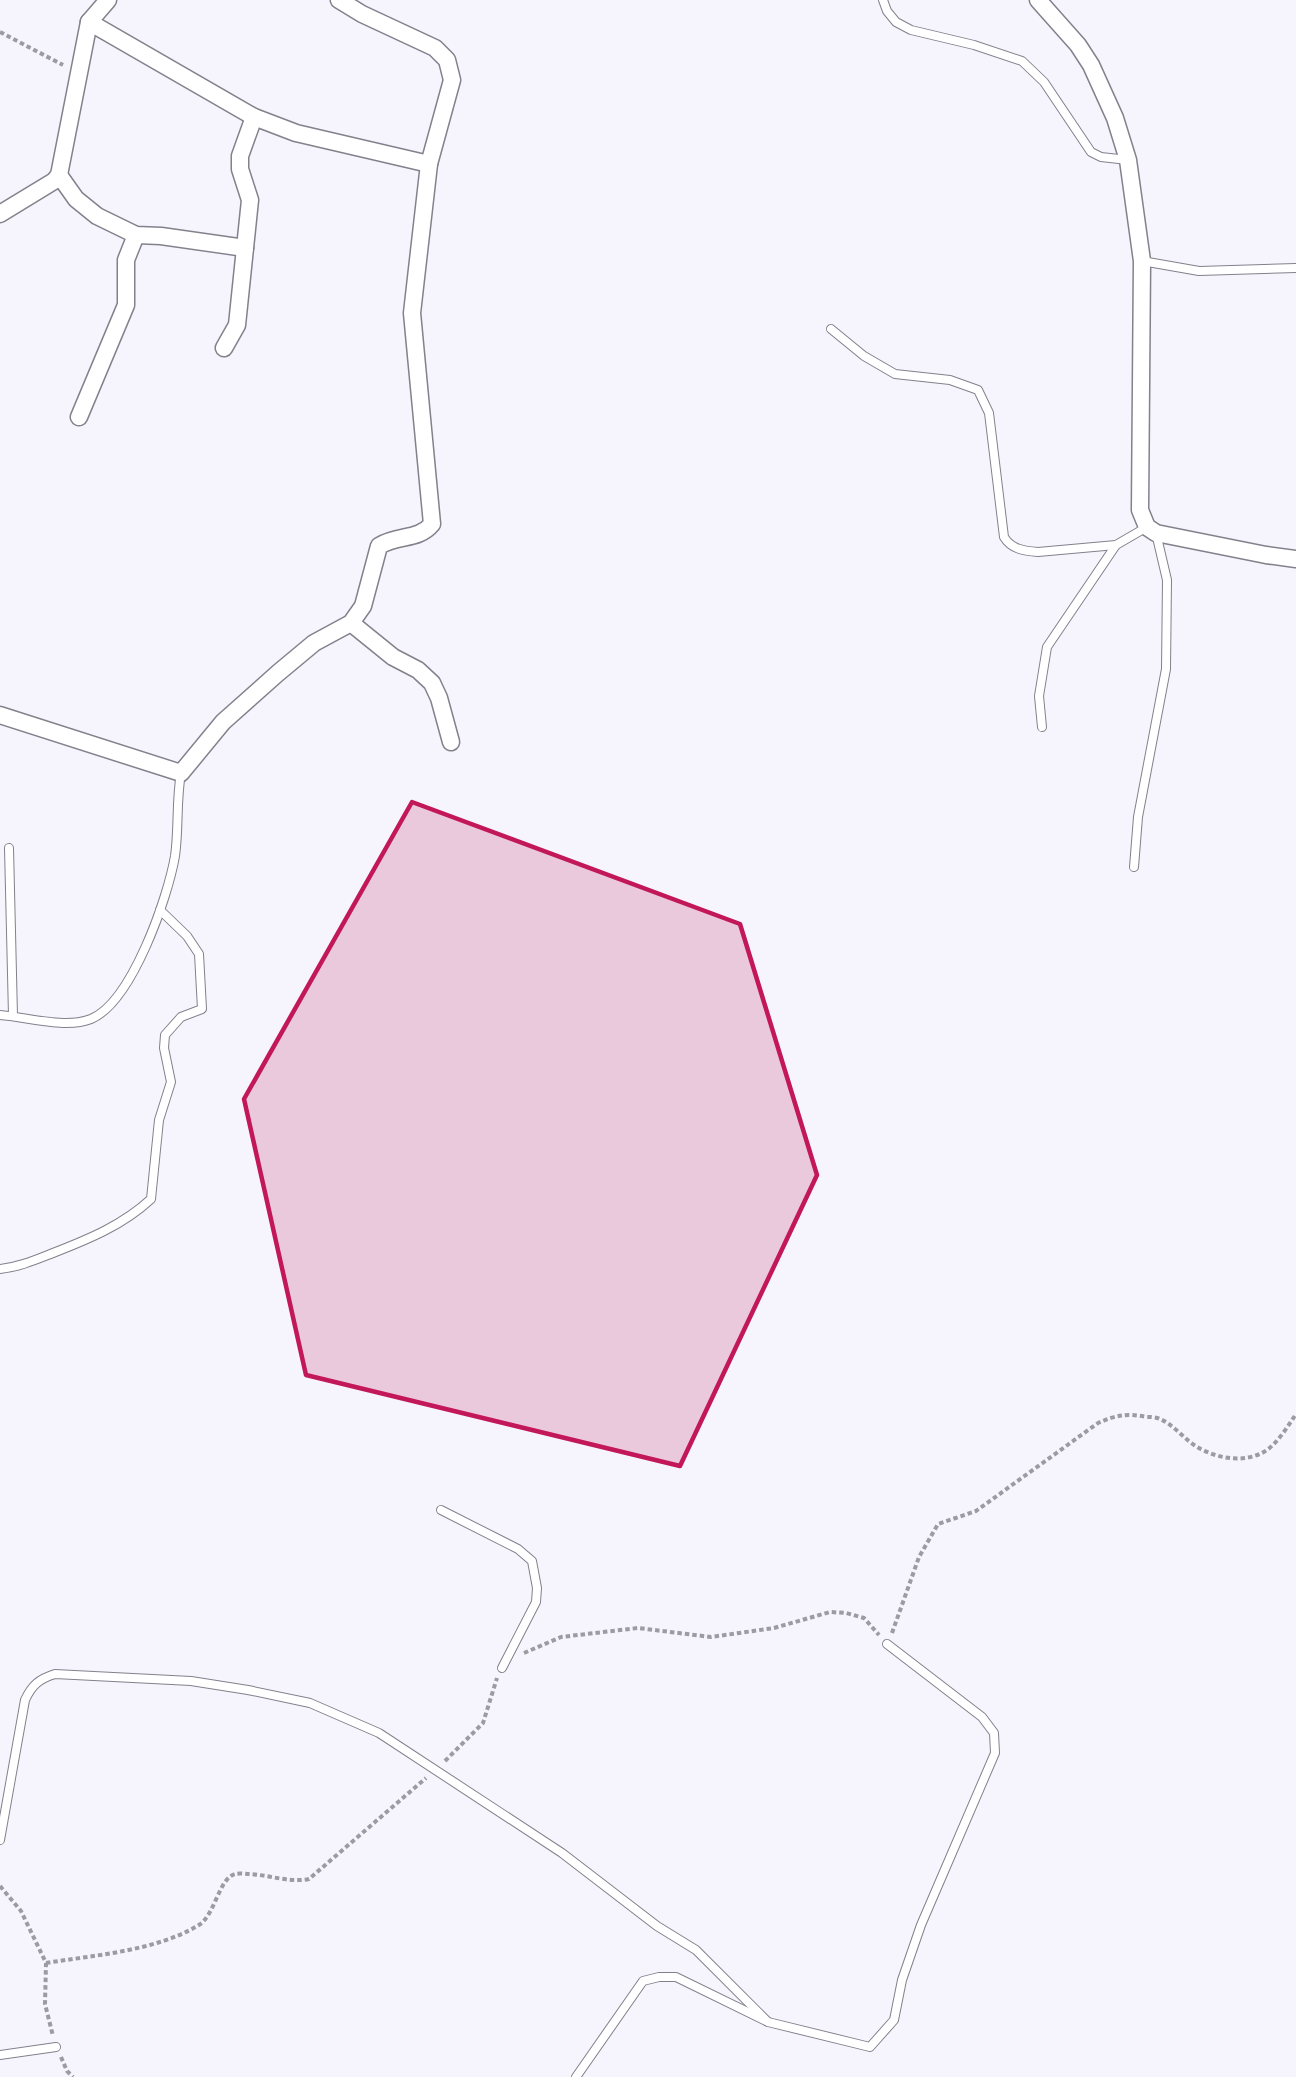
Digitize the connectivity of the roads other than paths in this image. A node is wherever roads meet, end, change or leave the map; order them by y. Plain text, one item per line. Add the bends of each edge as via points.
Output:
1 (108, 0) edge
2 (339, 0) edge
3 (883, 0) edge
4 (1038, 0) edge
5 (89, 22) junction
6 (254, 117) junction
7 (1128, 160) junction
8 (429, 164) junction
9 (59, 175) junction
10 (0, 214) edge
11 (136, 235) junction
12 (245, 248) junction
13 (1142, 261) junction
14 (1296, 268) edge
15 (831, 329) dead end
16 (224, 348) dead end
17 (79, 417) dead end
18 (1151, 530) junction
19 (1116, 545) junction
20 (1296, 559) edge
21 (351, 623) junction
22 (0, 715) edge
23 (1042, 727) dead end
24 (451, 742) dead end
25 (181, 773) junction
26 (9, 848) dead end
27 (1134, 867) dead end
28 (160, 910) junction
29 (0, 1015) edge
30 (13, 1016) junction
31 (0, 1269) edge
32 (441, 1510) dead end
33 (887, 1644) road end
34 (502, 1668) road end
35 (0, 1840) edge
36 (768, 2022) junction
37 (56, 2047) road end
38 (0, 2055) edge
39 (576, 2077) edge

1 - 5 street
2 - 8 street via 435,48 447,60 452,80
3 - 7 lane via 896,22 911,30 1022,61 1044,82 1091,152
4 - 7 street via 1091,65
5 - 6 street
5 - 9 street
6 - 8 street via 296,133
6 - 12 street via 240,156 250,200
7 - 13 street
8 - 21 street via 412,313 432,524 425,533 389,540 379,546 363,606
9 - 10 street
9 - 11 street via 76,200 90,211
11 - 12 street
11 - 17 street via 126,260 126,305
12 - 16 street via 237,325
13 - 14 lane via 1199,271
13 - 18 street via 1140,510
15 - 19 lane via 864,356 895,374 950,380 978,390 989,413 1008,544 1025,552
18 - 19 lane
18 - 20 street
18 - 27 lane via 1167,580 1166,669 1138,818
19 - 23 lane via 1047,647 1039,696
21 - 24 street via 432,683
21 - 25 street via 314,643 278,673 223,722
22 - 25 street
25 - 28 lane via 175,856
26 - 30 lane
28 - 30 lane via 123,992 106,1010 72,1024
28 - 31 lane via 199,954 202,1009 181,1017 165,1035 171,1082 159,1120 151,1199 137,1213 101,1234 16,1267
29 - 30 lane
32 - 34 lane via 518,1549 532,1561 536,1602
33 - 36 lane via 982,1717 994,1733 995,1753 921,1925 902,1980 894,2020 870,2047
35 - 36 lane via 25,1700 42,1678 55,1674 190,1681 309,1703 379,1733 562,1853 657,1926 696,1950
36 - 39 lane via 676,1977 643,1981
37 - 38 lane

